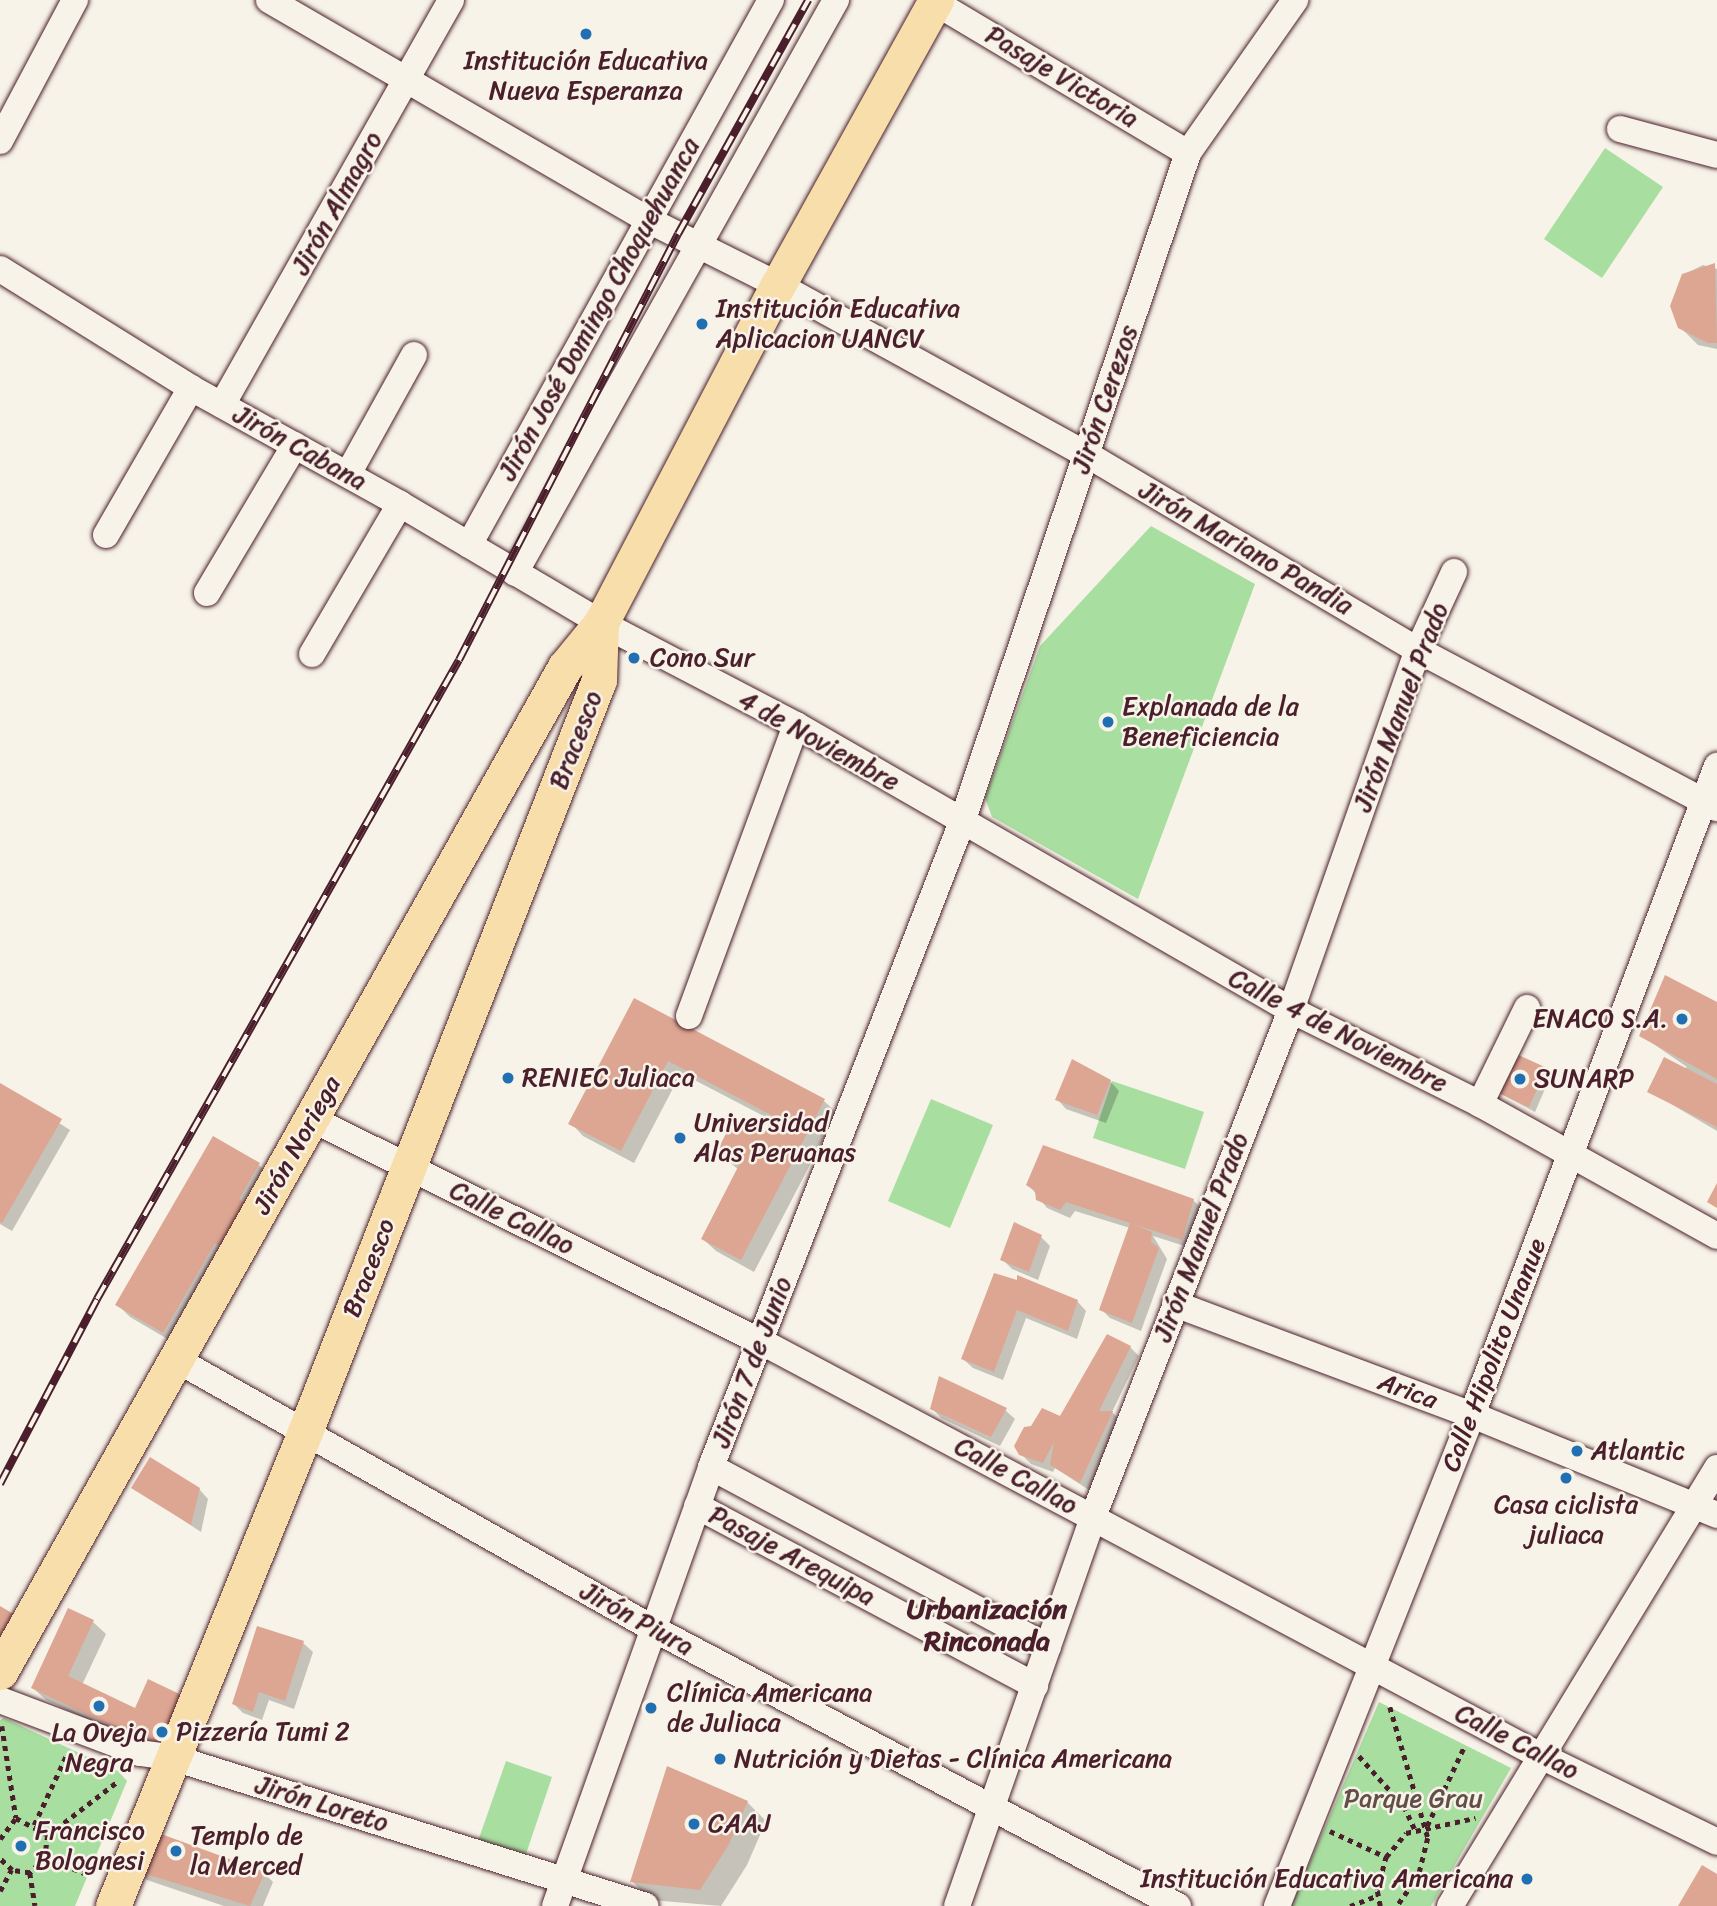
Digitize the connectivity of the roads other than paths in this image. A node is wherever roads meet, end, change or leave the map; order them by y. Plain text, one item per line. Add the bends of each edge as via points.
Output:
1 (75, 0) edge
2 (270, 0) edge
3 (451, 0) edge
4 (771, 0) edge
5 (836, 0) edge
6 (1294, 0) edge
7 (934, 1) edge
8 (407, 78) junction
9 (1620, 129) dead end
10 (0, 141) edge
11 (1188, 153) junction
12 (1717, 155) edge
13 (648, 220) junction
14 (696, 244) junction
15 (0, 269) edge
16 (778, 285) junction
17 (414, 355) dead end
18 (191, 388) junction
19 (222, 405) junction
20 (295, 445) junction
21 (1086, 454) junction
22 (348, 474) junction
23 (400, 504) junction
24 (106, 536) dead end
25 (469, 545) junction
26 (1454, 572) dead end
27 (515, 573) junction
28 (207, 593) dead end
29 (601, 623) junction
30 (1418, 650) junction
31 (312, 654) dead end
32 (796, 725) junction
33 (1717, 766) edge
34 (1710, 804) edge
35 (962, 822) junction
36 (1527, 1008) dead end
37 (1291, 1010) junction
38 (689, 1016) dead end
39 (1480, 1104) junction
40 (312, 1119) junction
41 (1571, 1156) junction
42 (409, 1167) junction
43 (1717, 1236) edge
44 (1175, 1304) junction
45 (760, 1341) junction
46 (177, 1360) junction
47 (1472, 1415) junction
48 (305, 1432) junction
49 (711, 1467) junction
50 (1717, 1468) edge
51 (697, 1506) junction
52 (1705, 1510) edge
53 (1093, 1517) junction
54 (652, 1628) junction
55 (1048, 1647) junction
56 (1371, 1665) junction
57 (0, 1672) edge
58 (1035, 1686) junction
59 (1, 1712) edge
60 (1539, 1755) junction
61 (174, 1758) junction
62 (992, 1810) junction
63 (1717, 1842) edge
64 (565, 1880) junction
65 (1446, 1896) edge
66 (113, 1906) edge
67 (555, 1906) edge
68 (645, 1906) edge
69 (957, 1906) edge
70 (1178, 1906) edge
71 (1277, 1906) edge

1 - 10 street
2 - 8 street, Jirón Mariano Pandia
3 - 8 street, Jirón Almagro
4 - 13 street, Jirón José Domingo Choquehuanca
5 - 14 street
6 - 11 street, Jirón Cerezos
7 - 11 street, Pasaje Victoria
7 - 16 main road
8 - 13 street, Jirón Mariano Pandia
8 - 19 street, Jirón Almagro
9 - 12 street
11 - 21 street, Jirón Cerezos
13 - 14 street, Jirón Mariano Pandia
13 - 25 street, Jirón José Domingo Choquehuanca
14 - 16 street, Jirón Mariano Pandia
14 - 27 street
15 - 18 street, Jirón Cabana
16 - 21 street, Jirón Mariano Pandia
16 - 29 main road
17 - 22 street
18 - 19 street, Jirón Cabana
18 - 24 street
19 - 20 street, Jirón Cabana
20 - 22 street, Jirón Cabana
20 - 28 street
21 - 30 street, Jirón Mariano Pandia
21 - 35 street, Jirón Cerezos
22 - 23 street, Jirón Cabana
23 - 25 street, Jirón Cabana
23 - 31 street
25 - 27 street, Jirón Cabana
26 - 30 street, Jirón Manuel Prado
27 - 29 street, Jirón Cabana
29 - 32 street, 4 de Noviembre
29 - 40 main road, Jirón Noriega via 565,667
29 - 42 main road, Bracesco via 599,680
30 - 34 street, Jirón Mariano Pandia
30 - 37 street, Jirón Manuel Prado
32 - 35 street, 4 de Noviembre
32 - 38 street
33 - 34 street, Calle Hipolito Unanue
34 - 41 street, Calle Hipolito Unanue
35 - 37 street, Calle 4 de Noviembre
35 - 45 street, Jirón 7 de Junio
36 - 39 street
37 - 39 street, Calle 4 de Noviembre
37 - 44 street, Jirón Manuel Prado
39 - 41 street, Calle 4 de Noviembre
40 - 42 street, Calle Callao
40 - 46 main road, Jirón Noriega
41 - 43 street, Calle 4 de Noviembre
41 - 47 street, Calle Hipolito Unanue
42 - 45 street, Calle Callao
42 - 48 main road, Bracesco
44 - 47 street, Arica
44 - 53 street, Jirón Manuel Prado
45 - 49 street, Jirón 7 de Junio
45 - 53 street, Calle Callao
46 - 48 street, Jirón Piura
46 - 57 main road, Jirón Noriega
47 - 52 street, Arica
47 - 56 street, Calle Hipolito Unanue
48 - 54 street, Jirón Piura
48 - 61 main road, Bracesco
49 - 51 street, Jirón 7 de Junio
49 - 55 street, Pasaje Arequipa
50 - 52 street
51 - 54 street, Jirón 7 de Junio
51 - 58 street, Pasaje Arequipa
52 - 60 street
53 - 55 street, Jirón Manuel Prado
53 - 56 street, Calle Callao
54 - 62 street, Jirón Piura
54 - 64 street, Jirón 7 de Junio
55 - 58 street, Jirón Manuel Prado
56 - 60 street, Calle Callao
56 - 71 street, Calle Hipolito Unanue
58 - 62 street, Jirón Manuel Prado
59 - 61 street, Jirón Loreto via 139,1753
60 - 63 street, Calle Callao
60 - 65 street
61 - 64 street, Jirón Loreto
61 - 66 main road, Bracesco
62 - 69 street, Jirón Manuel Prado
62 - 70 street, Jirón Piura
64 - 67 street, Jirón 7 de Junio
64 - 68 street, Jirón Loreto

